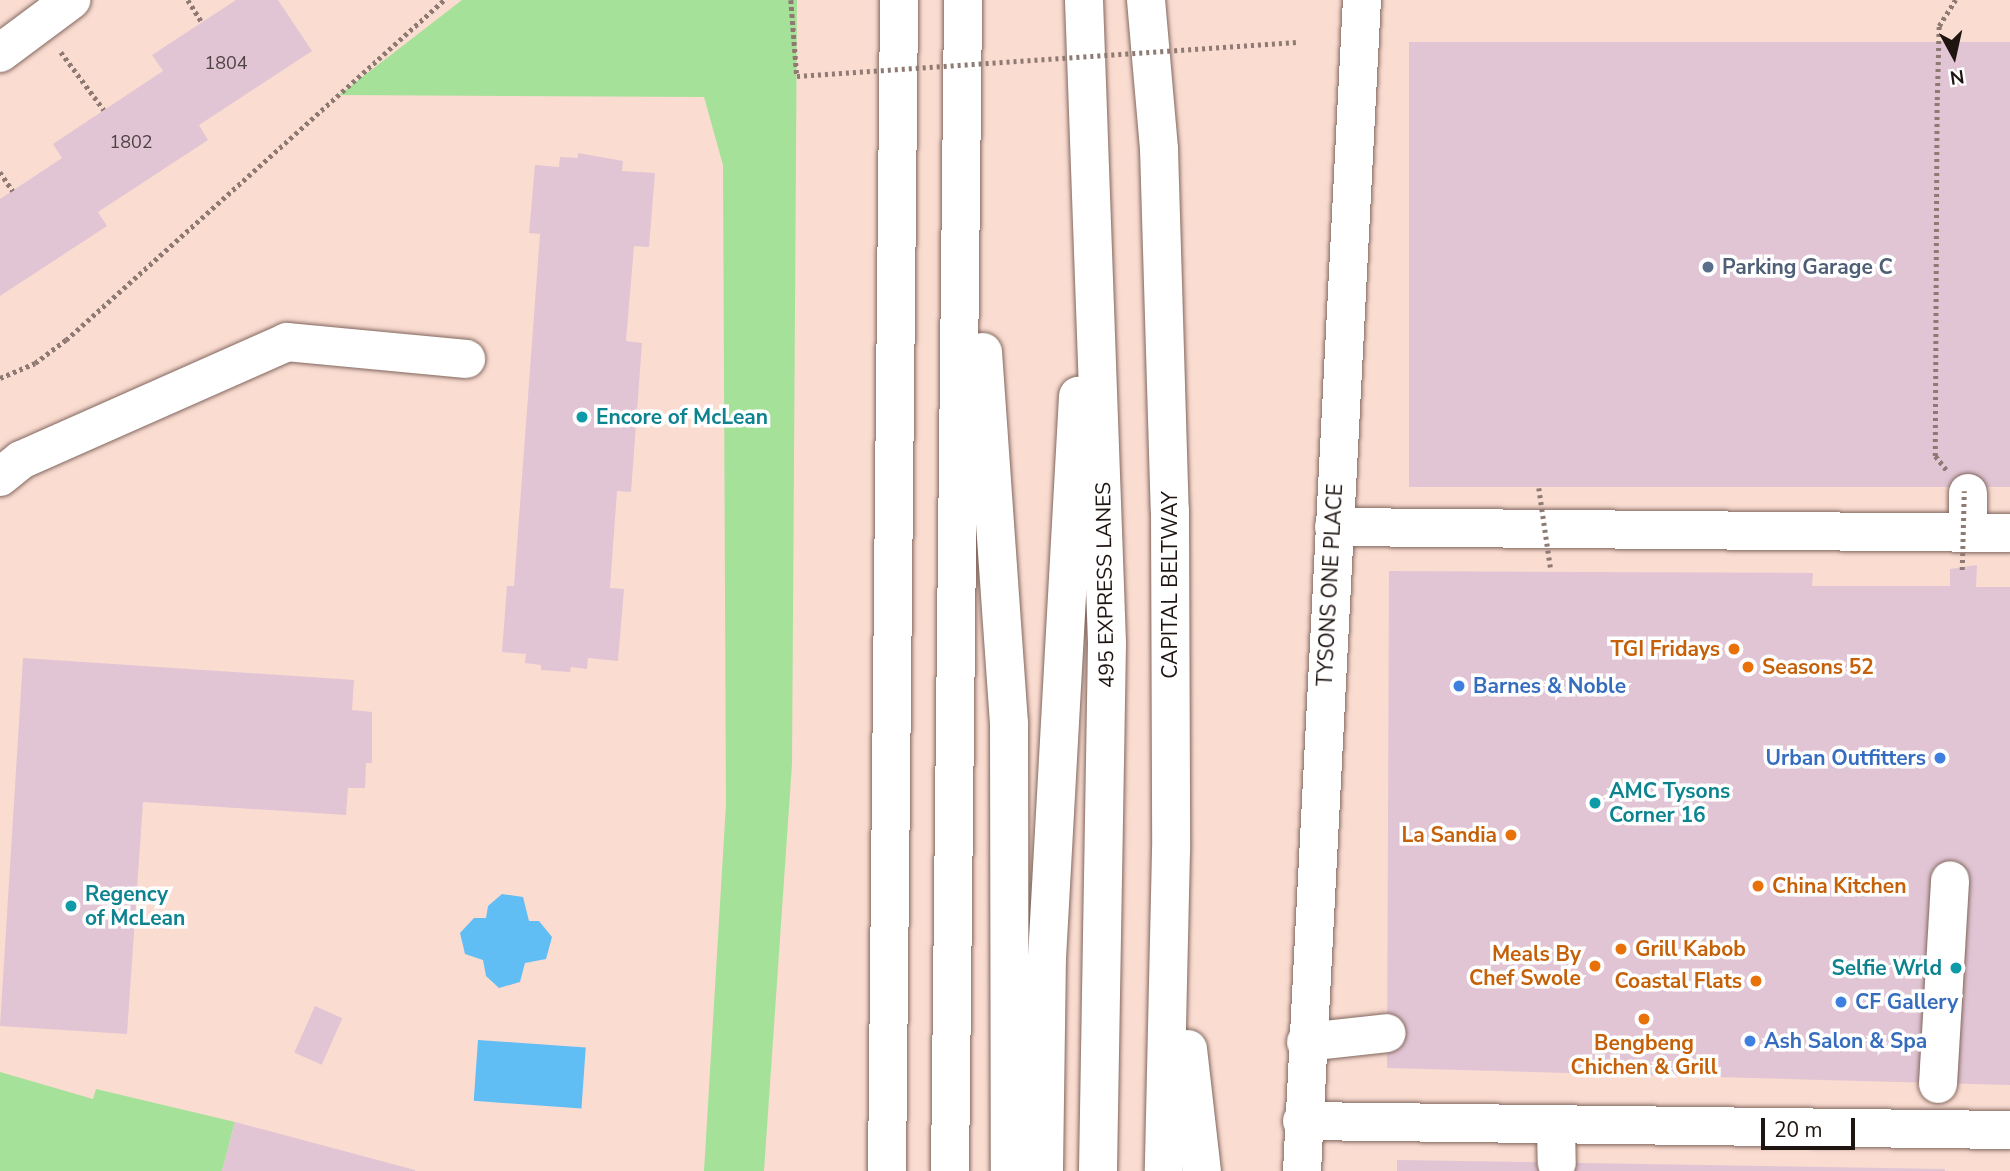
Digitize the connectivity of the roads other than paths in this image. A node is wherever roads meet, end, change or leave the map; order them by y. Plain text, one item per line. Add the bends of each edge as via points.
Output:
1 (71, 0) edge
2 (886, 0) edge
3 (899, 0) edge
4 (962, 0) edge
5 (1084, 0) edge
6 (1146, 0) edge
7 (1160, 0) edge
8 (1362, 0) edge
9 (0, 53) edge
10 (964, 74) junction
11 (1091, 114) junction
12 (1159, 149) junction
13 (899, 198) junction
14 (466, 359) dead end
15 (0, 477) edge
16 (1959, 485) road end
17 (1334, 527) junction
18 (1968, 533) junction
19 (2010, 533) edge
20 (1171, 851) junction
21 (1950, 880) dead end
22 (1387, 1033) dead end
23 (1306, 1042) junction
24 (1938, 1084) dead end
25 (1302, 1121) junction
26 (1556, 1124) junction
27 (2010, 1130) edge
28 (1557, 1163) dead end
29 (887, 1171) edge
30 (950, 1171) edge
31 (1010, 1171) edge
32 (1044, 1171) edge
33 (1098, 1171) edge
34 (1164, 1171) edge
35 (1202, 1171) edge
36 (1302, 1171) edge

1 - 9 main road
2 - 13 main road
3 - 13 main road
4 - 10 main road
5 - 11 main road, 495 EXPRESS LANES
6 - 12 main road, CAPITAL BELTWAY
7 - 12 main road
8 - 17 main road, TYSONS ONE PLACE
10 - 30 main road
10 - 31 main road via 1009,723
11 - 32 main road via 1047,958
11 - 33 main road, 495 EXPRESS LANES via 1107,644
12 - 20 main road, CAPITAL BELTWAY via 1170,510
13 - 29 main road
14 - 15 main road via 287,342 21,460
16 - 18 main road
17 - 18 main road
17 - 23 main road, TYSONS ONE PLACE
18 - 19 main road
20 - 34 main road, CAPITAL BELTWAY
20 - 35 main road
21 - 24 main road
22 - 23 main road
23 - 25 main road, TYSONS ONE PLACE
25 - 26 main road
25 - 36 main road, TYSONS ONE PLACE
26 - 27 main road
26 - 28 main road

